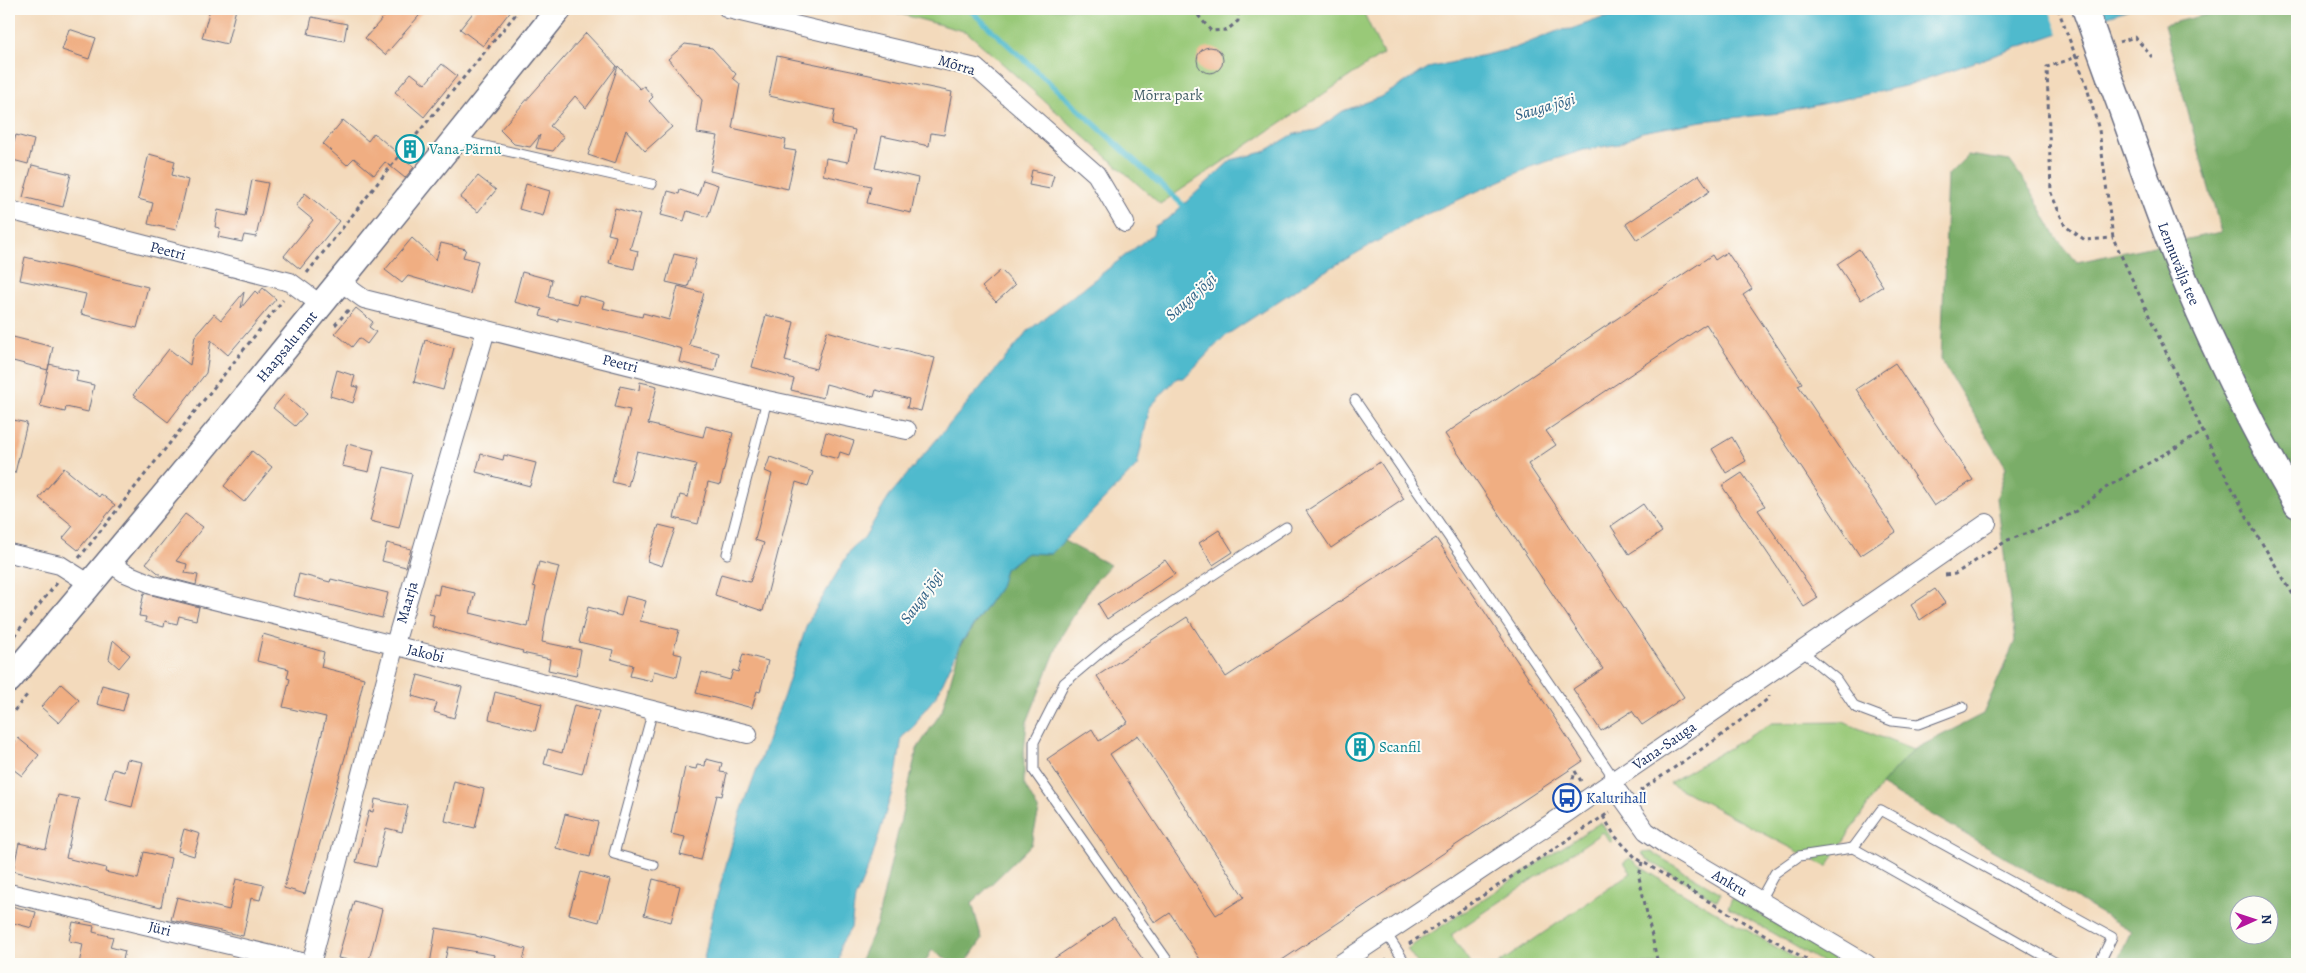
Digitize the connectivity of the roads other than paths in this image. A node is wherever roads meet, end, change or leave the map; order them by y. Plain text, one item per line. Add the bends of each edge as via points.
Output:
1 (559, 9) edge
2 (728, 9) edge
3 (2084, 9) edge
4 (779, 15) edge
5 (459, 134) junction
6 (652, 184) dead end
7 (9, 210) edge
8 (1125, 223) dead end
9 (339, 280) junction
10 (320, 304) junction
11 (486, 330) junction
12 (767, 400) junction
13 (1354, 400) dead end
14 (907, 430) dead end
15 (2297, 506) edge
16 (1987, 523) dead end
17 (1286, 526) dead end
18 (9, 553) edge
19 (727, 554) dead end
20 (109, 562) junction
21 (90, 584) junction
22 (395, 644) junction
23 (1802, 651) junction
24 (9, 680) edge
25 (1963, 707) dead end
26 (653, 710) junction
27 (748, 734) dead end
28 (1611, 782) junction
29 (1853, 848) junction
30 (654, 865) dead end
31 (9, 893) edge
32 (1760, 900) junction
33 (1386, 933) junction
34 (311, 964) edge
35 (1170, 964) edge
36 (1340, 964) edge
37 (1406, 964) edge
38 (1867, 964) edge
39 (2058, 964) edge
40 (2098, 964) edge

1 - 5 main road, Haapsalu mnt
2 - 4 street, Mõrra
3 - 15 main road, Lennuvälja tee, bridge via 2098,81 2228,374
4 - 8 street, Mõrra via 976,68 1096,174
5 - 6 lane via 472,143
5 - 9 main road, Haapsalu mnt
7 - 10 street, Peetri via 296,285
9 - 10 main road, Haapsalu mnt
9 - 11 street, Peetri via 364,299
10 - 20 main road, Haapsalu mnt
11 - 12 street, Peetri
11 - 22 street, Maarja
12 - 14 street, Peetri
12 - 19 lane
13 - 28 lane via 1609,770
16 - 23 street, Vana-Sauga
17 - 35 lane via 1120,636 1064,683 1034,742 1034,771
18 - 21 street via 69,569
20 - 21 main road, Haapsalu mnt
20 - 22 street, Jakobi via 125,573 154,585
21 - 24 main road, Haapsalu mnt
22 - 26 street, Jakobi
22 - 34 street, Maarja
23 - 25 lane via 1836,679 1855,707 1892,721 1918,724
23 - 28 street, Vana-Sauga
26 - 27 street, Jakobi
26 - 30 lane via 614,854
28 - 32 street, Ankru via 1646,831
28 - 33 street, Vana-Sauga
29 - 32 lane via 1799,856 1775,873
29 - 39 lane
29 - 40 lane via 1882,810 2112,937
31 - 34 street, Jüri
32 - 38 street, Ankru
33 - 36 street, Vana-Sauga
33 - 37 lane

